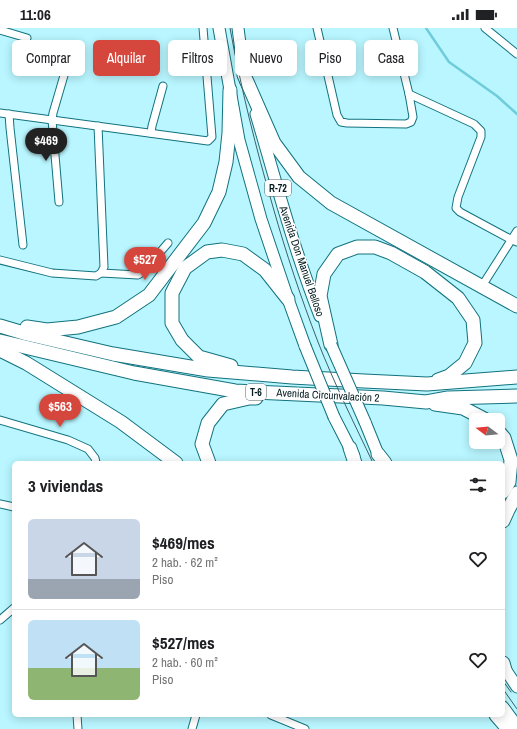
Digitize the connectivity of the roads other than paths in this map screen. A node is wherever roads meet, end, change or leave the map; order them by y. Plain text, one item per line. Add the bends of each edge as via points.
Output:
1 (202, 28) edge
2 (219, 28) edge
3 (238, 28) edge
4 (317, 28) edge
5 (393, 28) edge
6 (485, 28) edge
7 (0, 30) edge
8 (27, 38) dead end
9 (240, 40) edge
10 (517, 54) edge
11 (64, 76) edge
12 (244, 76) edge
13 (244, 76) edge
14 (163, 86) dead end
15 (230, 90) junction
16 (409, 94) junction
17 (0, 113) edge
18 (9, 114) junction
19 (52, 120) junction
20 (98, 126) junction
21 (151, 133) junction
22 (59, 202) dead end
23 (517, 232) edge
24 (514, 242) edge
25 (168, 243) dead end
26 (23, 245) dead end
27 (0, 260) edge
28 (101, 273) junction
29 (482, 286) junction
30 (288, 299) junction
31 (517, 306) edge
32 (0, 324) edge
33 (0, 341) edge
34 (331, 345) junction
35 (0, 350) edge
36 (260, 374) junction
37 (517, 377) edge
38 (427, 384) junction
39 (314, 395) junction
40 (517, 396) edge
41 (426, 402) junction
42 (472, 413) edge
43 (0, 420) edge
44 (505, 441) edge
45 (350, 448) joint
46 (382, 460) edge
47 (96, 461) edge
48 (173, 461) edge
49 (208, 461) edge
50 (355, 461) edge
51 (505, 489) edge
52 (517, 493) edge
53 (0, 504) edge
54 (12, 507) edge
55 (505, 517) edge
56 (12, 610) edge
57 (0, 620) edge
58 (505, 668) edge
59 (517, 687) edge
60 (505, 710) edge
61 (77, 717) edge
62 (195, 717) edge
63 (276, 717) edge
64 (498, 717) edge
65 (517, 726) edge
66 (78, 729) edge
67 (192, 729) edge
68 (305, 729) edge
69 (508, 729) edge

1 - 21 street via 212,137 208,141
2 - 15 main road, R-72
3 - 9 main road, Avenida Don Manuel Belloso / R-72
4 - 16 street via 337,116 341,122 411,122 413,117
5 - 16 street
6 - 10 street
7 - 8 street
11 - 19 street
12 - 29 highway via 274,143 299,177 331,203
13 - 34 main road, Avenida Don Manuel Belloso / R-72 via 307,283
14 - 21 street
15 - 30 main road, R-72 via 261,219
15 - 32 highway via 229,141 219,192 204,223 148,295 116,317 78,327 47,330
16 - 24 street via 474,124 481,131 456,208
17 - 18 street
18 - 19 street
18 - 26 street
19 - 20 street
19 - 22 street
20 - 21 street
20 - 28 street via 104,267
23 - 24 street
24 - 29 street
25 - 28 street via 138,274
27 - 28 street via 52,273 96,276
29 - 31 highway
30 - 36 highway via 265,270 242,254 222,250 207,252 185,268 172,293 172,323 182,340 199,357
30 - 45 main road, R-72, bridge via 334,417
32 - 36 highway, Avenida Circunvalación 2 / T-6 via 27,334 113,354 208,370
33 - 39 highway, Avenida Circunvalación 2 / T-6 via 134,373 235,391
34 - 38 highway via 320,296 324,274 338,254 357,247 375,247 391,253 425,272 458,298 473,320 475,343 465,363 448,376
34 - 46 main road, Avenida Don Manuel Belloso / R-72, bridge
35 - 48 highway via 26,363 121,422
36 - 38 highway, Avenida Circunvalación 2 / T-6
37 - 38 highway, Avenida Circunvalación 2 / T-6
39 - 41 highway, Avenida Circunvalación 2 / T-6
39 - 49 highway via 249,398 223,404 208,423 202,444
40 - 41 highway, Avenida Circunvalación 2 / T-6 via 448,398
41 - 42 highway via 462,408
43 - 47 street via 68,440 88,449
44 - 51 highway via 512,460 509,482
45 - 50 highway
52 - 55 highway
53 - 54 street
56 - 57 street
58 - 59 main road
60 - 65 main road
61 - 66 street
62 - 67 street
63 - 68 street
64 - 69 highway

